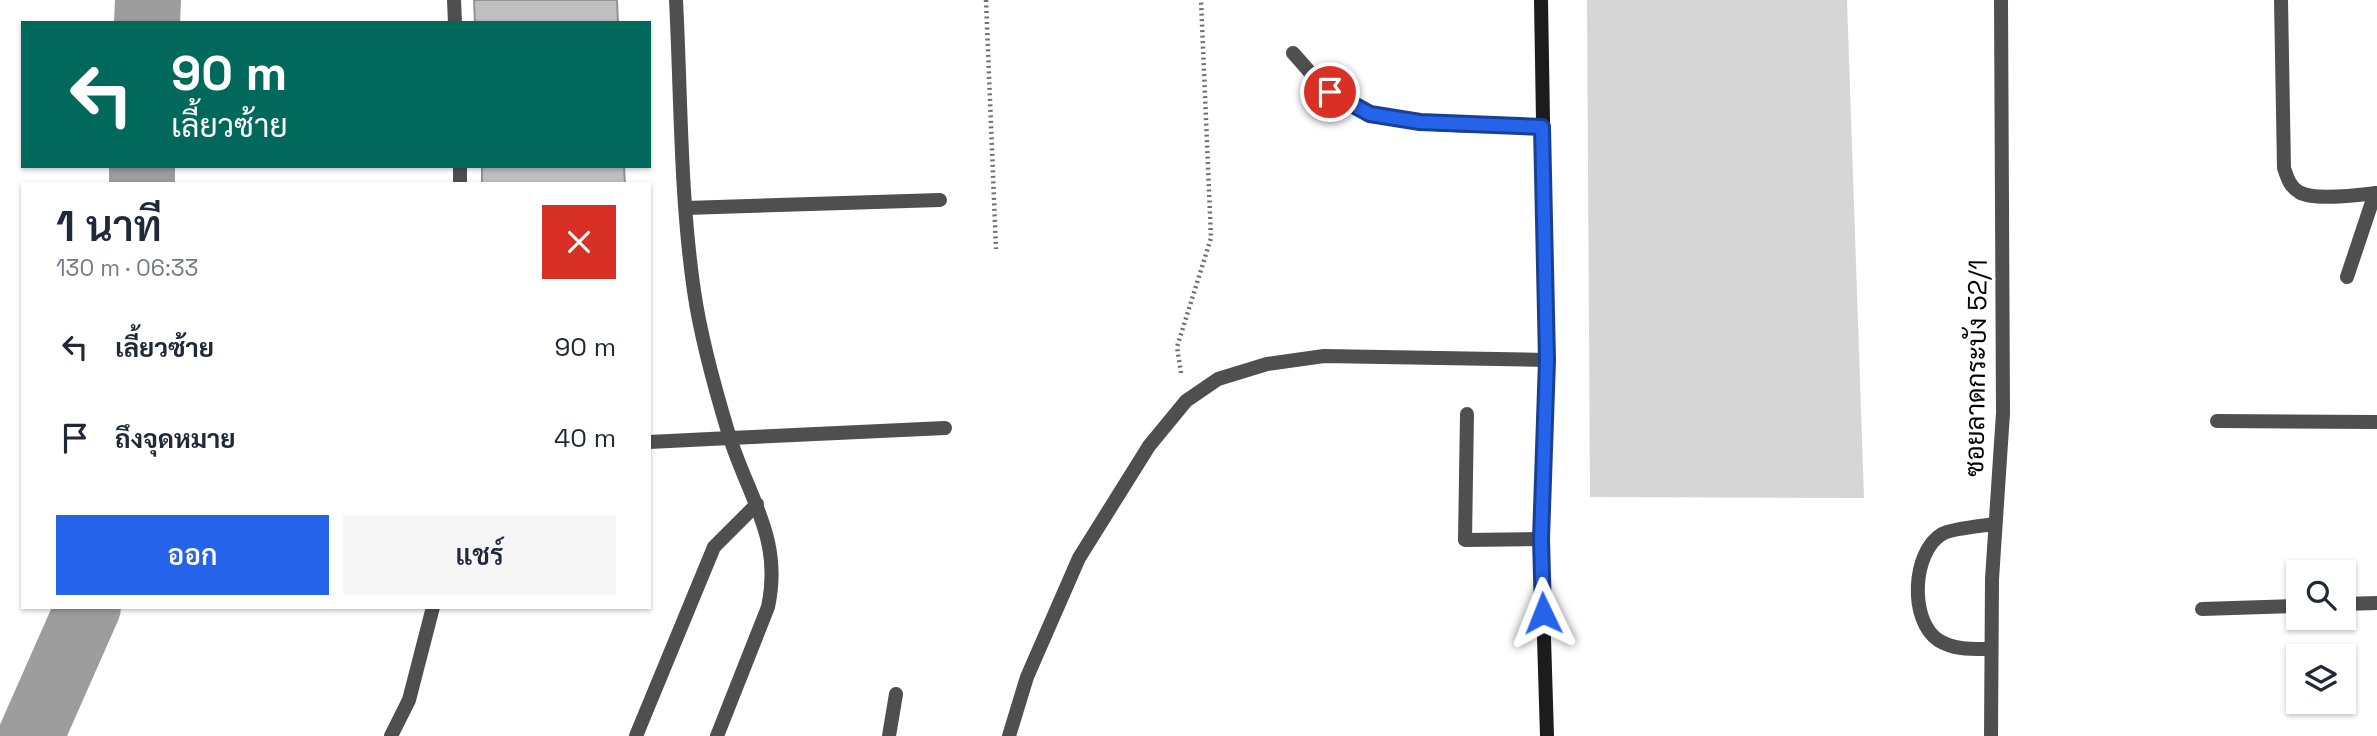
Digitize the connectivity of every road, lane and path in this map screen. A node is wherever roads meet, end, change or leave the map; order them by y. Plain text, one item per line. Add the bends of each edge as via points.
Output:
1 (454, 0) edge
2 (676, 0) edge
3 (986, 0) edge
4 (1201, 0) edge
5 (1541, 0) edge
6 (2001, 0) edge
7 (2281, 0) edge
8 (455, 21) edge
9 (1293, 53) dead end
10 (1542, 127) junction
11 (2376, 193) edge
12 (940, 200) dead end
13 (686, 208) junction
14 (996, 249) dead end
15 (2347, 277) dead end
16 (1547, 360) junction
17 (1186, 401) junction
18 (1468, 414) dead end
19 (2217, 421) dead end
20 (2377, 422) edge
21 (945, 428) dead end
22 (730, 438) junction
23 (651, 442) edge
24 (757, 504) junction
25 (1995, 524) junction
26 (1541, 539) junction
27 (2377, 603) edge
28 (2356, 604) edge
29 (2286, 606) edge
30 (433, 609) edge
31 (2202, 609) dead end
32 (1991, 649) junction
33 (895, 694) dead end
34 (391, 736) edge
35 (636, 736) edge
36 (717, 736) edge
37 (889, 736) edge
38 (1009, 736) edge
39 (1546, 736) edge
40 (1991, 736) edge

1 - 8 street
2 - 13 street
3 - 14 path
4 - 17 path via 1211,238 1177,347
5 - 10 main road
6 - 25 street, ซอยลาดกระบัง 52/1 via 2003,413
7 - 11 street via 2284,168 2289,182 2310,196
9 - 10 street via 1330,92 1370,114 1420,122
10 - 16 main road
11 - 15 street
12 - 13 street
13 - 22 street via 694,292
16 - 17 street via 1324,356 1218,379
16 - 26 main road
17 - 38 street via 1149,446 1079,558 1027,677
18 - 26 street via 1465,540
19 - 20 street
21 - 22 street
22 - 23 street
22 - 24 street
24 - 35 street via 714,547
24 - 36 street via 772,551 773,586
25 - 32 street, ซอยลาดกระบัง 52/1
25 - 32 street via 1944,533 1930,545 1917,591 1923,620 1936,638 1955,648
26 - 39 main road
27 - 28 street
29 - 31 street
30 - 34 street via 410,700
32 - 40 street, ซอยลาดกระบัง 52/1
33 - 37 street

